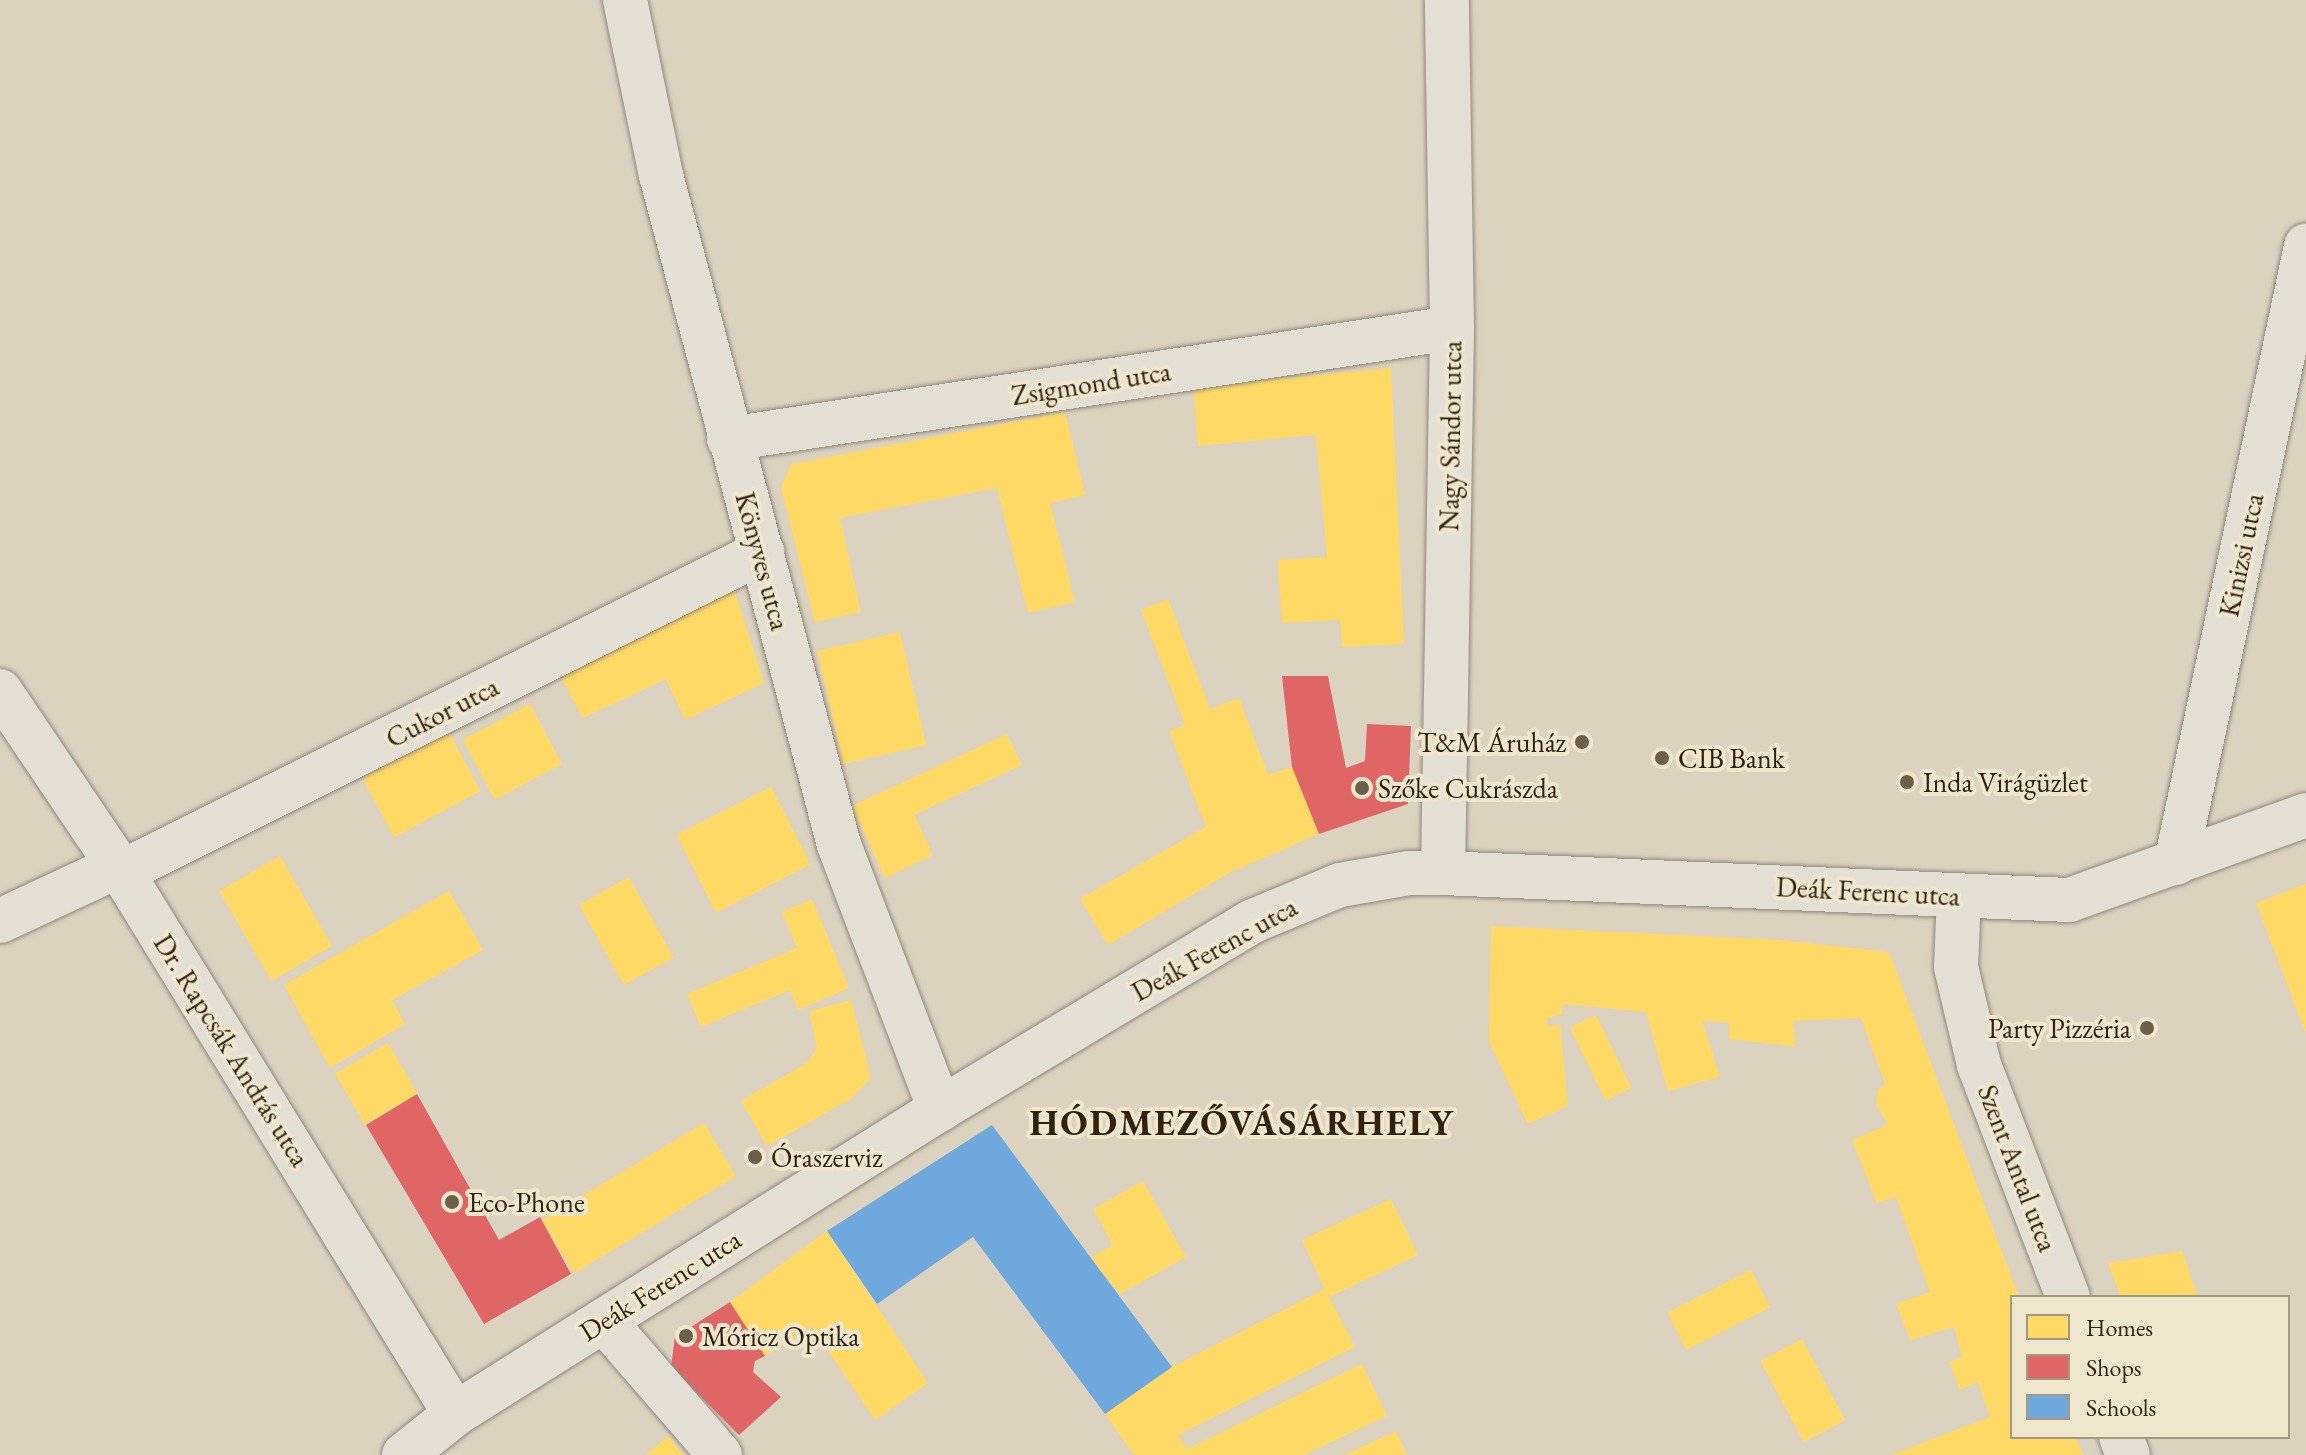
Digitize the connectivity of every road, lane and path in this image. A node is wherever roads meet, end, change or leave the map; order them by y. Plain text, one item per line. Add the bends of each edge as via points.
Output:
1 (625, 0) edge
2 (1447, 0) edge
3 (2306, 246) edge
4 (1452, 328) junction
5 (729, 439) junction
6 (762, 552) junction
7 (0, 691) edge
8 (2306, 815) edge
9 (2176, 863) junction
10 (120, 869) junction
11 (1443, 873) junction
12 (1959, 895) junction
13 (0, 921) edge
14 (940, 1109) junction
15 (2067, 1295) edge
16 (604, 1321) junction
17 (431, 1439) edge
18 (720, 1455) edge

1 - 5 street, Könyves utca via 661,175
2 - 4 street, Nagy Sándor utca
3 - 9 street, Kinizsi utca
4 - 5 street, Zsigmond utca
4 - 11 street, Nagy Sándor utca
5 - 6 street, Könyves utca
6 - 10 street, Cukor utca
6 - 14 street, Könyves utca via 839,845
7 - 10 street, Dr. Rapcsák András utca
8 - 9 street, Deák Ferenc utca
9 - 12 street, Deák Ferenc utca via 2069,900
10 - 13 street, Cukor utca
10 - 17 street, Dr. Rapcsák András utca
11 - 12 street, Deák Ferenc utca
11 - 14 street, Deák Ferenc utca via 1397,874 1340,885 1253,921
12 - 15 street, Szent Antal utca via 1956,967 1979,1065
14 - 16 street, Deák Ferenc utca
16 - 17 street, Deák Ferenc utca
16 - 18 street

